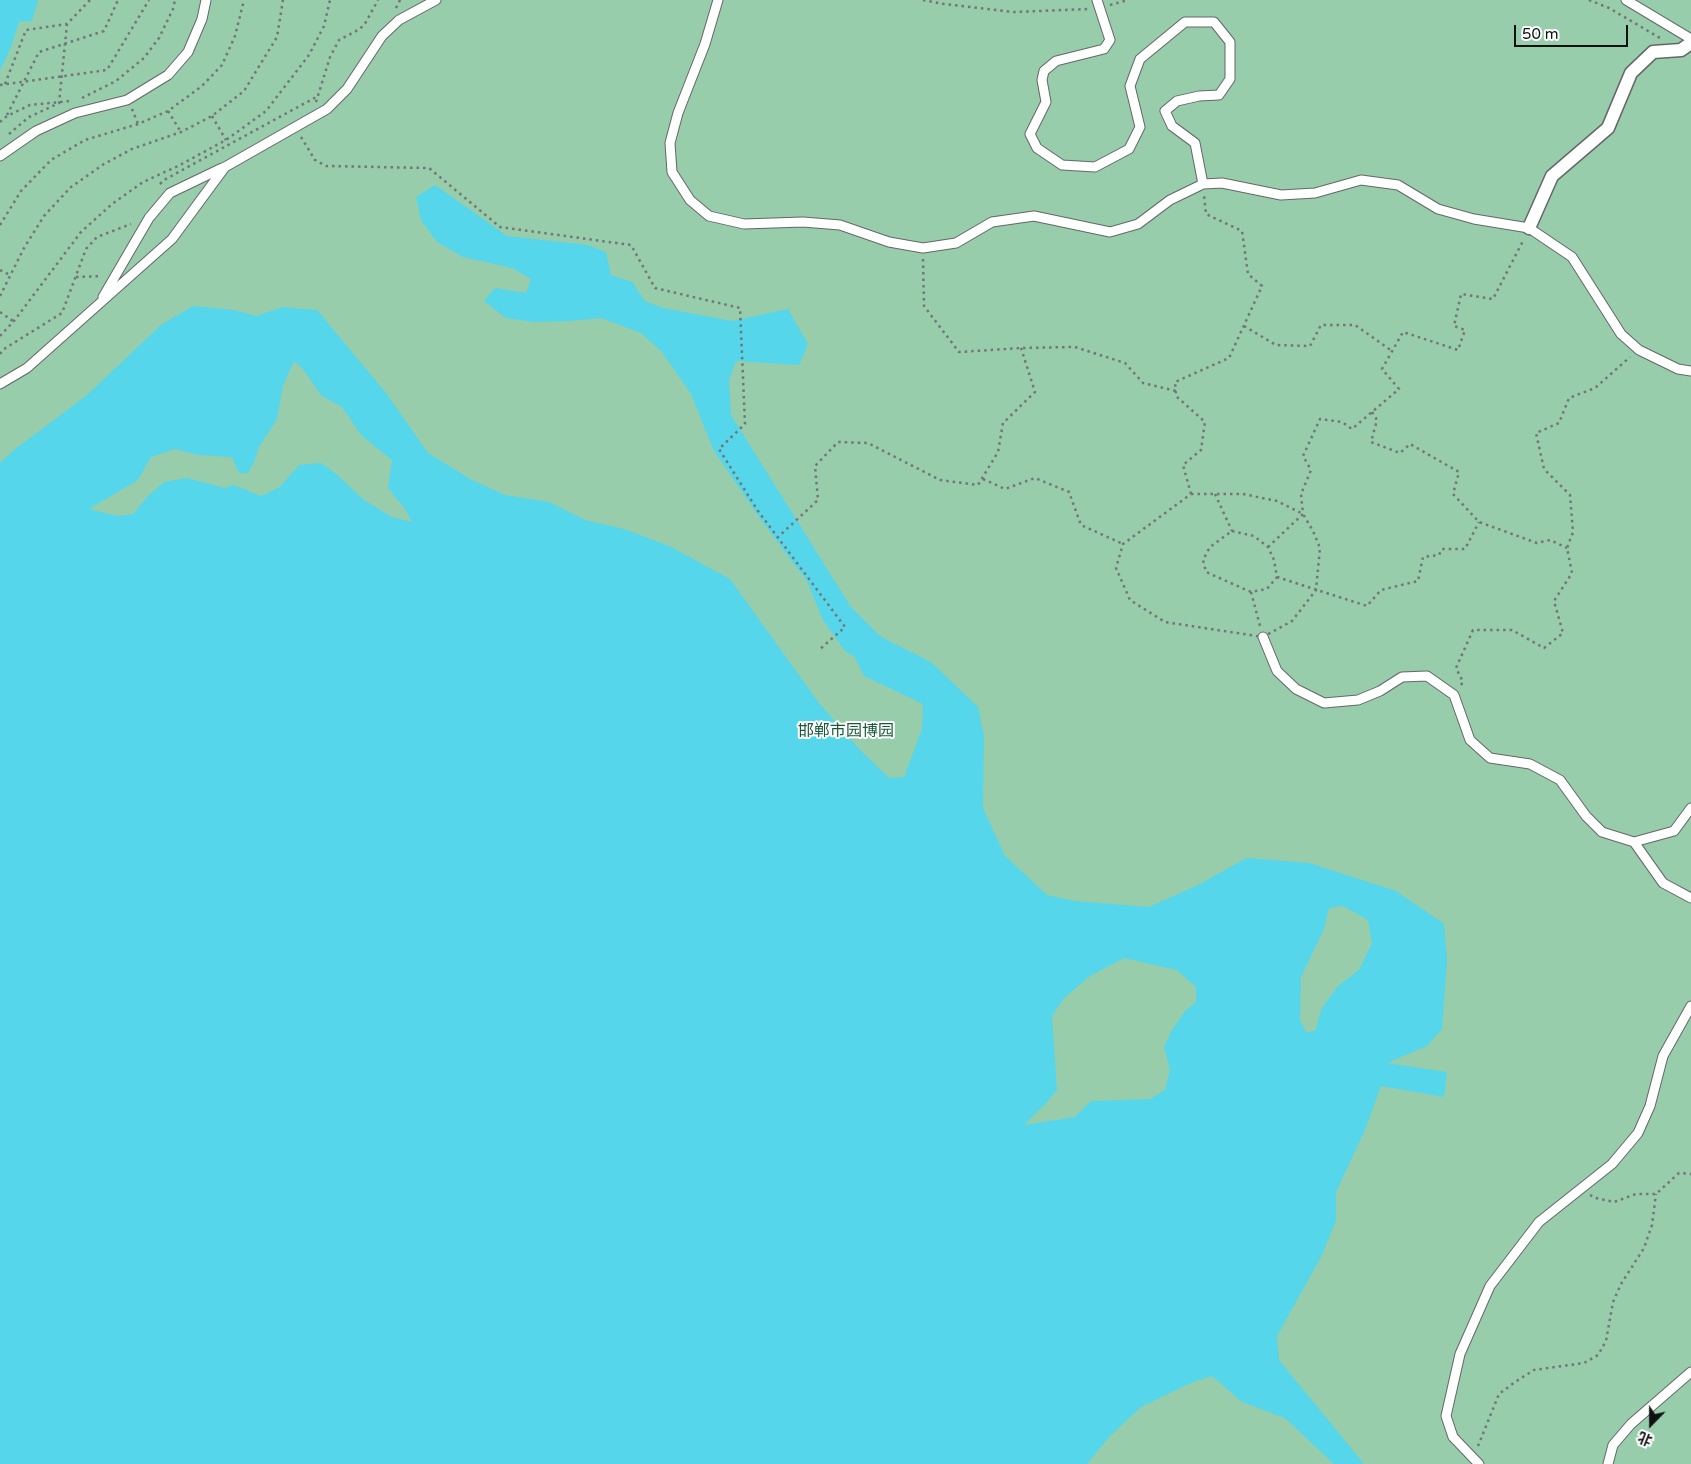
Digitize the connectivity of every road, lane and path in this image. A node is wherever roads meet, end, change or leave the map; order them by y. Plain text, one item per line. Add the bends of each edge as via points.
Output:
1 (90, 0) edge
2 (118, 0) edge
3 (149, 0) edge
4 (175, 0) edge
5 (206, 0) edge
6 (244, 0) edge
7 (283, 0) edge
8 (330, 0) edge
9 (378, 0) edge
10 (436, 0) edge
11 (718, 0) edge
12 (922, 0) edge
13 (1128, 0) edge
14 (1589, 0) edge
15 (1626, 0) edge
16 (1098, 4) edge
17 (66, 24) junction
18 (65, 44) junction
19 (1688, 44) edge
20 (62, 76) junction
21 (24, 82) junction
22 (5, 84) junction
23 (0, 85) edge
24 (318, 96) junction
25 (79, 99) dead end
26 (72, 101) dead end
27 (59, 103) junction
28 (168, 111) junction
29 (7, 116) junction
30 (212, 116) junction
31 (311, 118) junction
32 (0, 122) edge
33 (295, 127) junction
34 (181, 132) junction
35 (7, 135) dead end
36 (226, 140) junction
37 (0, 156) edge
38 (225, 167) junction
39 (1203, 184) junction
40 (159, 186) dead end
41 (149, 218) junction
42 (0, 225) edge
43 (1530, 228) junction
44 (923, 248) junction
45 (0, 270) edge
46 (10, 276) junction
47 (116, 276) junction
48 (76, 277) junction
49 (0, 296) edge
50 (100, 304) junction
51 (0, 312) edge
52 (14, 321) junction
53 (1244, 326) junction
54 (0, 336) edge
55 (1021, 348) junction
56 (1639, 350) junction
57 (1392, 351) junction
58 (0, 354) edge
59 (1691, 371) edge
60 (0, 384) edge
61 (1176, 392) junction
62 (1372, 412) junction
63 (982, 479) junction
64 (1191, 494) junction
65 (1215, 494) junction
66 (1303, 514) junction
67 (1479, 522) junction
68 (1232, 531) junction
69 (777, 538) junction
70 (1123, 544) junction
71 (1268, 547) junction
72 (1567, 548) junction
73 (1277, 577) junction
74 (1316, 590) junction
75 (1250, 592) junction
76 (1263, 637) junction
77 (819, 650) dead end
78 (1454, 694) junction
79 (1691, 808) edge
80 (1634, 842) junction
81 (1691, 898) edge
82 (1691, 1006) edge
83 (1691, 1174) edge
84 (1579, 1188) junction
85 (1656, 1194) junction
86 (1691, 1372) edge
87 (1476, 1461) edge
88 (1608, 1464) edge

1 - 17 path
2 - 18 path via 104,31
3 - 20 path via 107,70
4 - 25 path via 159,38 144,58 116,82
5 - 37 lane via 188,52 168,75 128,100 75,113 36,131
6 - 28 path via 235,36 222,64 202,86
7 - 30 path via 277,37 260,65 244,91
8 - 36 path via 324,26 288,83 266,111
9 - 24 path via 360,29 338,40
10 - 31 lane via 399,20 382,36 347,89 327,109
11 - 44 lane via 670,143 672,172 690,200 709,216 744,224 802,222 840,225 889,242
12 - 16 path via 1014,12
13 - 16 path
14 - 19 path
15 - 19 lane
16 - 39 lane via 1110,40 1104,49 1056,61 1044,71 1042,80 1046,102 1030,134 1038,148 1062,165 1095,167 1129,149 1140,127 1130,86 1140,59 1185,22 1214,22 1230,42 1230,80 1219,95 1177,101 1165,110 1172,126 1195,143
17 - 18 path
17 - 22 path via 26,30
18 - 20 path
18 - 21 path via 39,52
19 - 43 street via 1653,52 1631,73 1608,128 1552,176
20 - 21 path
20 - 27 path
21 - 22 path
21 - 29 path
22 - 23 path
24 - 31 path
24 - 40 path via 164,180
26 - 27 path
27 - 29 path via 30,105
27 - 35 path via 29,116
28 - 34 path
28 - 42 path via 85,140 51,160 21,191
29 - 32 path
30 - 34 path
30 - 36 path
31 - 33 lane
33 - 38 lane
33 - 69 path via 315,160 326,166 429,168 500,227 631,245 655,288 740,308 745,424 719,449
34 - 46 path via 132,149 71,187 44,216
36 - 52 path via 142,182 112,204 81,232
38 - 41 lane via 170,193
38 - 50 lane via 172,239
39 - 43 lane via 1222,183 1282,195 1314,193 1361,180 1398,185 1438,209 1474,219
39 - 44 lane via 1170,200 1138,224 1110,232 1034,216 992,222 956,243
39 - 53 path via 1206,214 1242,231 1248,274 1262,286
41 - 47 lane
41 - 48 path via 97,237 86,248
43 - 56 lane via 1572,257 1621,334
43 - 57 path via 1493,299 1461,294 1454,326 1465,330 1458,350 1403,332
44 - 55 path via 924,306 959,352
45 - 46 path
46 - 49 path
47 - 48 path
47 - 50 lane
48 - 58 path via 62,313
50 - 60 lane via 27,368
51 - 52 path
52 - 54 path
53 - 57 path via 1276,345 1310,346 1321,325 1355,325
53 - 61 path via 1229,358 1174,382
55 - 61 path via 1075,347 1125,363 1143,383
55 - 63 path via 1035,392 1003,423 998,452
56 - 59 lane via 1678,369
56 - 72 path via 1595,388 1570,398 1559,423 1536,433 1544,468 1570,495 1573,532
57 - 62 path via 1382,369 1399,389
61 - 64 path via 1176,396 1205,422 1201,450 1183,465
62 - 66 path via 1352,429 1342,422 1320,419 1302,456 1311,470 1301,494
62 - 67 path via 1377,420 1371,442 1400,453 1410,444 1459,472 1453,494
63 - 69 path via 978,485 940,480 868,443 838,442 814,466 818,500
63 - 70 path via 1005,489 1035,478 1069,492 1082,525
64 - 65 path
64 - 70 path
65 - 66 path via 1244,494 1277,501
65 - 68 path
66 - 71 path
66 - 74 path via 1320,548
67 - 72 path via 1537,542 1550,540
67 - 74 path via 1465,549 1442,549 1440,554 1423,557 1418,580 1381,590 1366,606
68 - 71 path via 1254,536
68 - 75 path via 1210,547 1203,560 1206,572
69 - 77 path via 845,627
70 - 76 path via 1116,568 1130,600 1165,622
71 - 73 path
72 - 78 path via 1572,573 1554,601 1563,633 1544,648 1512,630 1473,630 1456,668 1463,682
73 - 74 path
73 - 75 path via 1267,589
74 - 76 path via 1292,621
75 - 76 path
76 - 78 lane via 1277,671 1296,689 1324,703 1358,700 1402,677 1427,676
78 - 80 lane via 1470,740 1490,758 1530,764 1560,780 1602,832
79 - 80 lane via 1674,831
80 - 81 lane via 1664,883
82 - 84 lane via 1663,1056 1650,1106 1638,1133 1612,1164
83 - 85 path via 1679,1173
84 - 85 path via 1596,1198 1614,1202 1636,1194
84 - 87 lane via 1539,1222 1490,1286 1460,1354 1446,1416 1453,1436
85 - 87 path via 1652,1225 1644,1248 1613,1302 1606,1341 1598,1355 1584,1363 1534,1370 1500,1394
86 - 88 lane via 1631,1424 1613,1445

